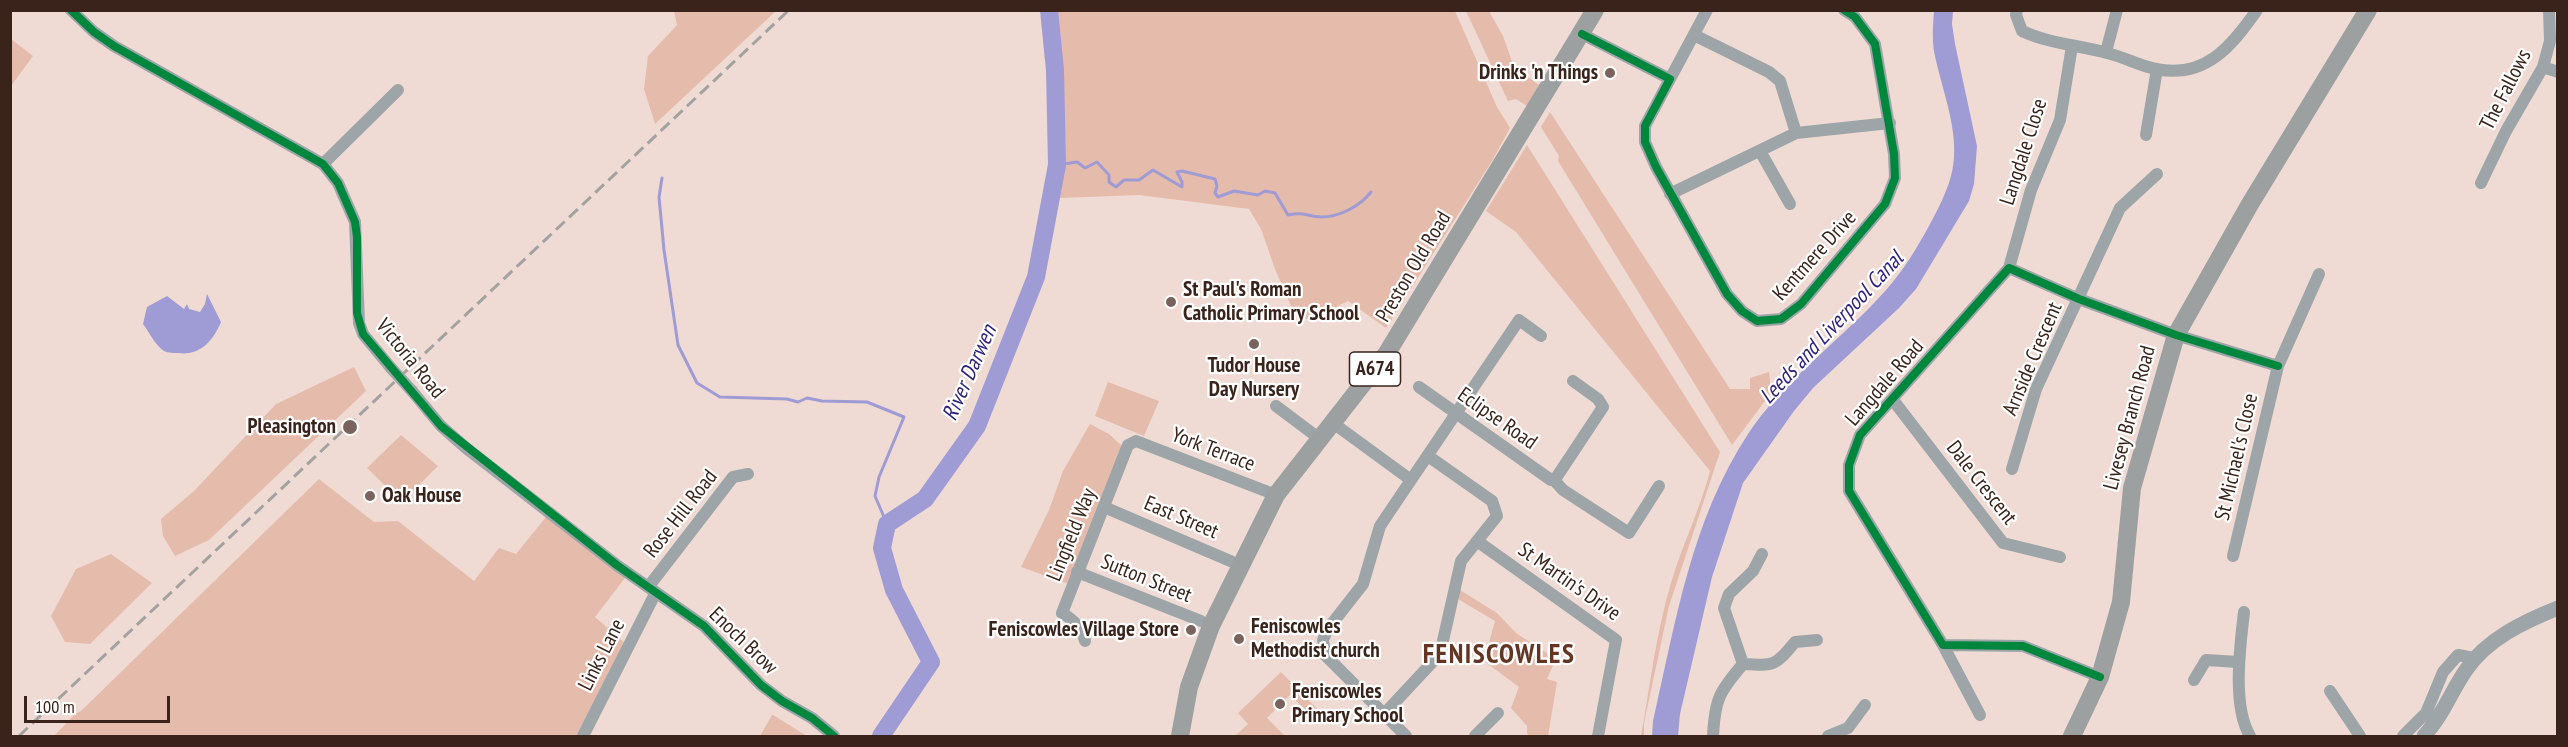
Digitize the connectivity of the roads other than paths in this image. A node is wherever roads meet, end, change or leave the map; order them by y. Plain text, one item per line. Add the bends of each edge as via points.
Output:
1 (71, 10) edge
2 (1595, 10) edge
3 (1707, 10) edge
4 (1844, 10) edge
5 (2017, 10) edge
6 (2117, 10) edge
7 (2257, 10) edge
8 (2549, 10) edge
9 (2364, 12) edge
10 (1582, 34) junction
11 (1694, 35) junction
12 (2072, 46) junction
13 (2106, 52) junction
14 (2543, 67) junction
15 (2157, 69) junction
16 (2558, 72) edge
17 (1670, 79) junction
18 (398, 90) dead end
19 (1890, 123) junction
20 (1796, 133) junction
21 (2146, 135) dead end
22 (1760, 151) junction
23 (323, 164) junction
24 (2157, 174) dead end
25 (2481, 183) dead end
26 (1670, 194) junction
27 (1790, 204) dead end
28 (2009, 268) junction
29 (2319, 274) dead end
30 (2079, 299) junction
31 (2176, 335) junction
32 (1541, 336) dead end
33 (2278, 366) junction
34 (1573, 381) dead end
35 (1419, 387) dead end
36 (1893, 400) junction
37 (1276, 406) dead end
38 (1455, 413) junction
39 (1333, 423) junction
40 (1320, 439) junction
41 (1136, 441) joint
42 (1428, 456) junction
43 (2012, 469) dead end
44 (748, 474) dead end
45 (1553, 479) junction
46 (1411, 480) junction
47 (1659, 486) dead end
48 (1276, 495) junction
49 (1104, 507) junction
50 (1477, 541) junction
51 (598, 550) joint
52 (1762, 554) dead end
53 (2233, 556) dead end
54 (2060, 557) dead end
55 (1242, 566) junction
56 (1077, 572) junction
57 (653, 589) junction
58 (2558, 608) edge
59 (2244, 612) dead end
60 (1201, 621) dead end
61 (1817, 640) dead end
62 (1085, 641) dead end
63 (1943, 645) junction
64 (2474, 658) junction
65 (2238, 662) junction
66 (1743, 664) junction
67 (2100, 677) junction
68 (2194, 680) dead end
69 (2330, 691) dead end
70 (1865, 705) dead end
71 (1498, 713) dead end
72 (1384, 714) junction
73 (1980, 715) dead end
74 (583, 736) edge
75 (834, 736) edge
76 (1180, 736) edge
77 (1406, 736) edge
78 (1475, 736) edge
79 (1598, 736) edge
80 (1713, 736) edge
81 (1828, 736) edge
82 (2072, 736) edge
83 (2250, 736) edge
84 (2360, 736) edge
85 (2403, 736) edge
86 (2424, 736) edge

1 - 23 street, Victoria Road via 114,46
2 - 10 main road, Preston Old Road / A674
3 - 11 street, Kentmere Drive
4 - 19 street, Kentmere Drive via 1855,17 1875,44
5 - 12 street via 2022,31
6 - 13 street
7 - 15 street via 2218,56 2202,66 2187,71
8 - 14 street, The Fallows via 2550,41
9 - 31 main road, Livesey Branch Road
10 - 17 street
10 - 39 main road, Preston Old Road / A674 via 1387,353
11 - 17 street, Kentmere Drive
11 - 20 street via 1780,81
12 - 13 street
12 - 28 street, Langdale Close via 2060,120 2031,189
13 - 15 street
14 - 16 street
14 - 25 street, The Fallows
15 - 21 street
17 - 26 street, Kentmere Drive via 1645,126 1645,142
18 - 23 street
19 - 20 street
19 - 26 street, Kentmere Drive via 1895,178 1885,204 1801,304 1781,319 1758,321 1742,311 1727,294
20 - 22 street
22 - 26 street
22 - 27 street
23 - 51 street, Victoria Road, bridge via 338,183 355,222 357,312 363,334 452,436
24 - 30 street, Arnside Crescent via 2120,208
28 - 30 street
28 - 36 street, Langdale Road
29 - 33 street, St Michael's Close
30 - 31 street
30 - 43 street, Arnside Crescent via 2036,389
31 - 33 street
31 - 67 main road, Livesey Branch Road via 2132,488 2121,602
32 - 38 street via 1519,320
33 - 53 street, St Michael's Close
34 - 45 street via 1603,407
35 - 38 street, Eclipse Road
36 - 54 street, Dale Crescent via 2003,543
36 - 63 street, Langdale Road via 1860,435 1849,465 1849,491
37 - 40 street
38 - 42 street
38 - 45 street, Eclipse Road
39 - 40 main road, Preston Old Road / A674
39 - 46 street
40 - 48 main road, Preston Old Road / A674
41 - 48 street, York Terrace
41 - 49 street, Lingfield Way via 1128,445
42 - 46 street
42 - 50 street via 1492,501 1497,516
44 - 57 street, Rose Hill Road via 733,477
45 - 47 street, Eclipse Road via 1563,490 1629,533
46 - 72 street via 1380,526 1363,584 1323,640 1325,655
48 - 55 main road, Preston Old Road / A674
49 - 55 street, East Street
49 - 56 street, Lingfield Way
50 - 72 street via 1461,561 1440,654
50 - 79 street, St Martin's Drive via 1616,640
51 - 57 street, Enoch Brow
52 - 66 street via 1753,571 1729,594 1724,608
55 - 76 main road, Preston Old Road / A674 via 1211,626 1189,687
56 - 60 street, Sutton Street
56 - 62 street, Lingfield Way via 1062,613 1073,619
57 - 74 street, Links Lane
57 - 75 street, Enoch Brow via 704,626 761,685
58 - 64 street via 2506,633
59 - 65 street
61 - 66 street via 1795,642 1769,666
63 - 67 street via 2024,646
63 - 73 street, Langdale Road
64 - 85 street via 2458,655 2443,672 2426,713
64 - 86 street via 2441,716
65 - 68 street via 2206,660
65 - 83 street via 2244,725
66 - 80 street via 1726,684 1715,706
67 - 82 main road, Livesey Branch Road
69 - 84 street
70 - 81 street via 1848,728
71 - 78 street
72 - 77 street

